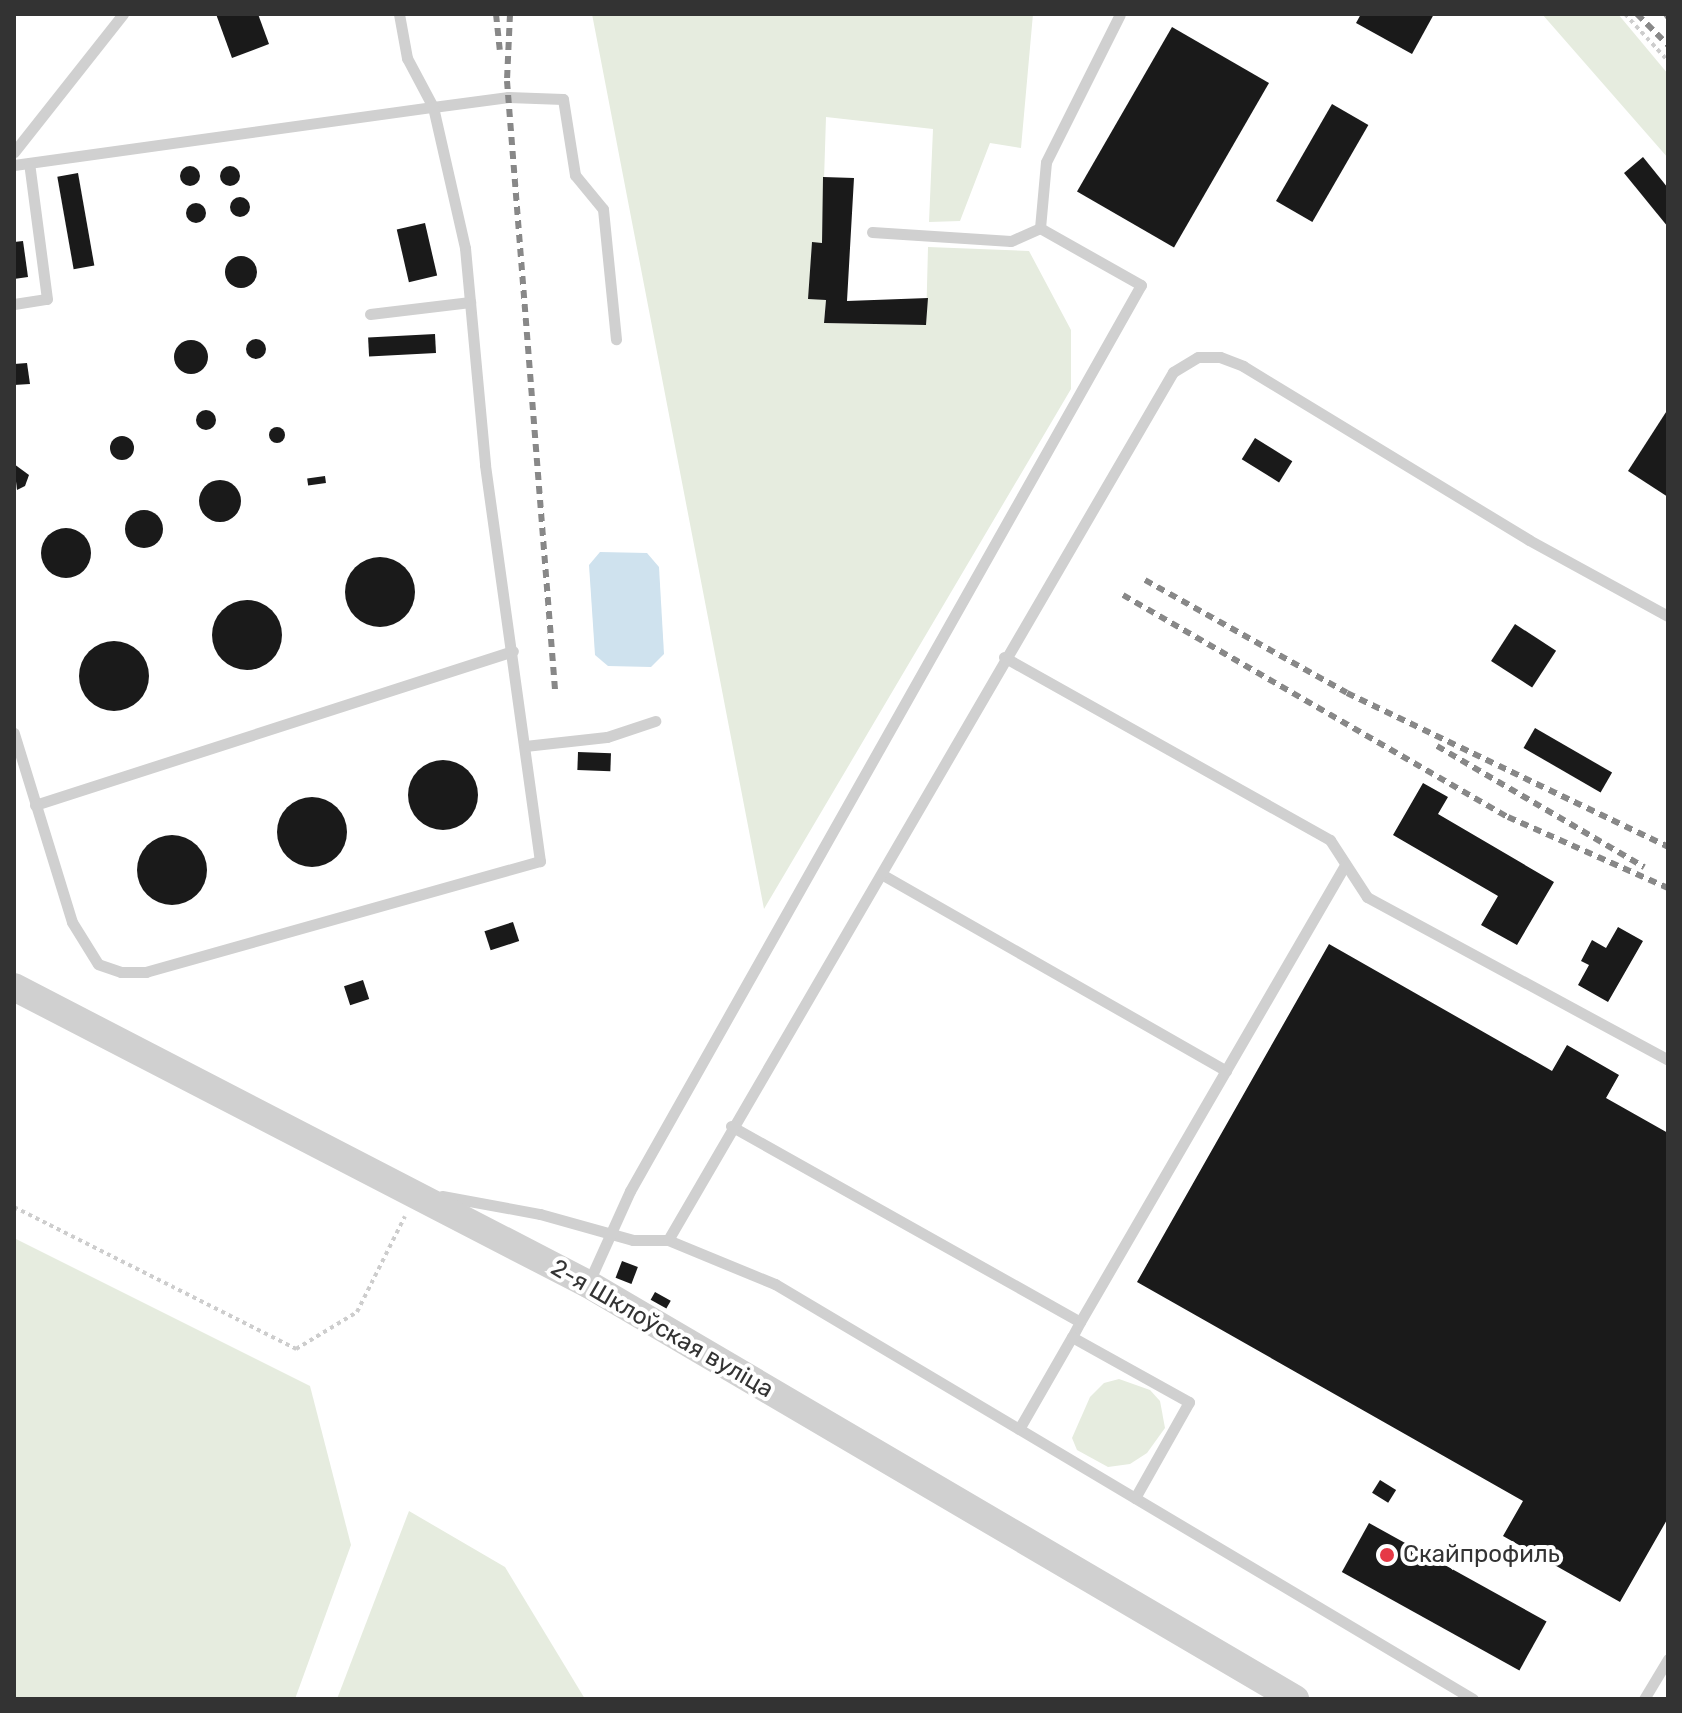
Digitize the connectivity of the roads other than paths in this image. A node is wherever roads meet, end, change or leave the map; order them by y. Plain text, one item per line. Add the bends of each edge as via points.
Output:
1 (123, 14) edge
2 (399, 14) edge
3 (1120, 14) edge
4 (433, 107) junction
5 (14, 152) edge
6 (29, 163) junction
7 (14, 165) edge
8 (1040, 228) junction
9 (872, 232) dead end
10 (470, 302) junction
11 (14, 304) edge
12 (370, 314) dead end
13 (616, 339) dead end
14 (1668, 616) edge
15 (513, 651) junction
16 (1004, 657) junction
17 (655, 721) dead end
18 (14, 733) edge
19 (525, 746) junction
20 (35, 805) junction
21 (1345, 865) junction
22 (883, 875) junction
23 (14, 987) edge
24 (1668, 1060) edge
25 (1226, 1071) junction
26 (731, 1126) junction
27 (417, 1192) junction
28 (608, 1234) junction
29 (668, 1240) junction
30 (588, 1284) junction
31 (1080, 1322) junction
32 (1072, 1337) junction
33 (1019, 1429) junction
34 (1135, 1498) junction
35 (1668, 1659) edge
36 (1295, 1699) edge
37 (1473, 1699) edge
38 (1644, 1699) edge

1 - 5 lane
2 - 4 lane via 407,58
3 - 8 lane via 1046,162
4 - 6 lane
4 - 10 lane via 465,248
4 - 13 lane via 508,97 563,99 575,175 603,209
6 - 7 lane
6 - 11 lane via 47,299
8 - 9 lane via 1011,241
8 - 28 lane via 1141,285
10 - 12 lane
10 - 15 lane via 485,465
14 - 16 lane via 1529,540 1243,366 1220,357 1198,357 1173,372
15 - 19 lane
15 - 20 lane
16 - 21 lane via 1330,840
16 - 22 lane
17 - 19 lane via 607,737
18 - 20 lane
19 - 20 lane via 540,861 146,972 98,964 84,946
21 - 24 lane via 1367,897
21 - 25 lane
22 - 25 lane
22 - 26 lane
23 - 27 street, 2-я Шклоўская вуліца
25 - 31 lane
26 - 29 lane
26 - 31 lane
27 - 28 lane via 540,1214
27 - 30 street, 2-я Шклоўская вуліца
28 - 29 lane
28 - 30 lane
29 - 33 lane via 775,1284
30 - 36 street, 2-я Шклоўская вуліца
31 - 32 lane
32 - 33 lane
32 - 34 lane via 1189,1402
33 - 34 lane
34 - 37 lane
35 - 38 lane

